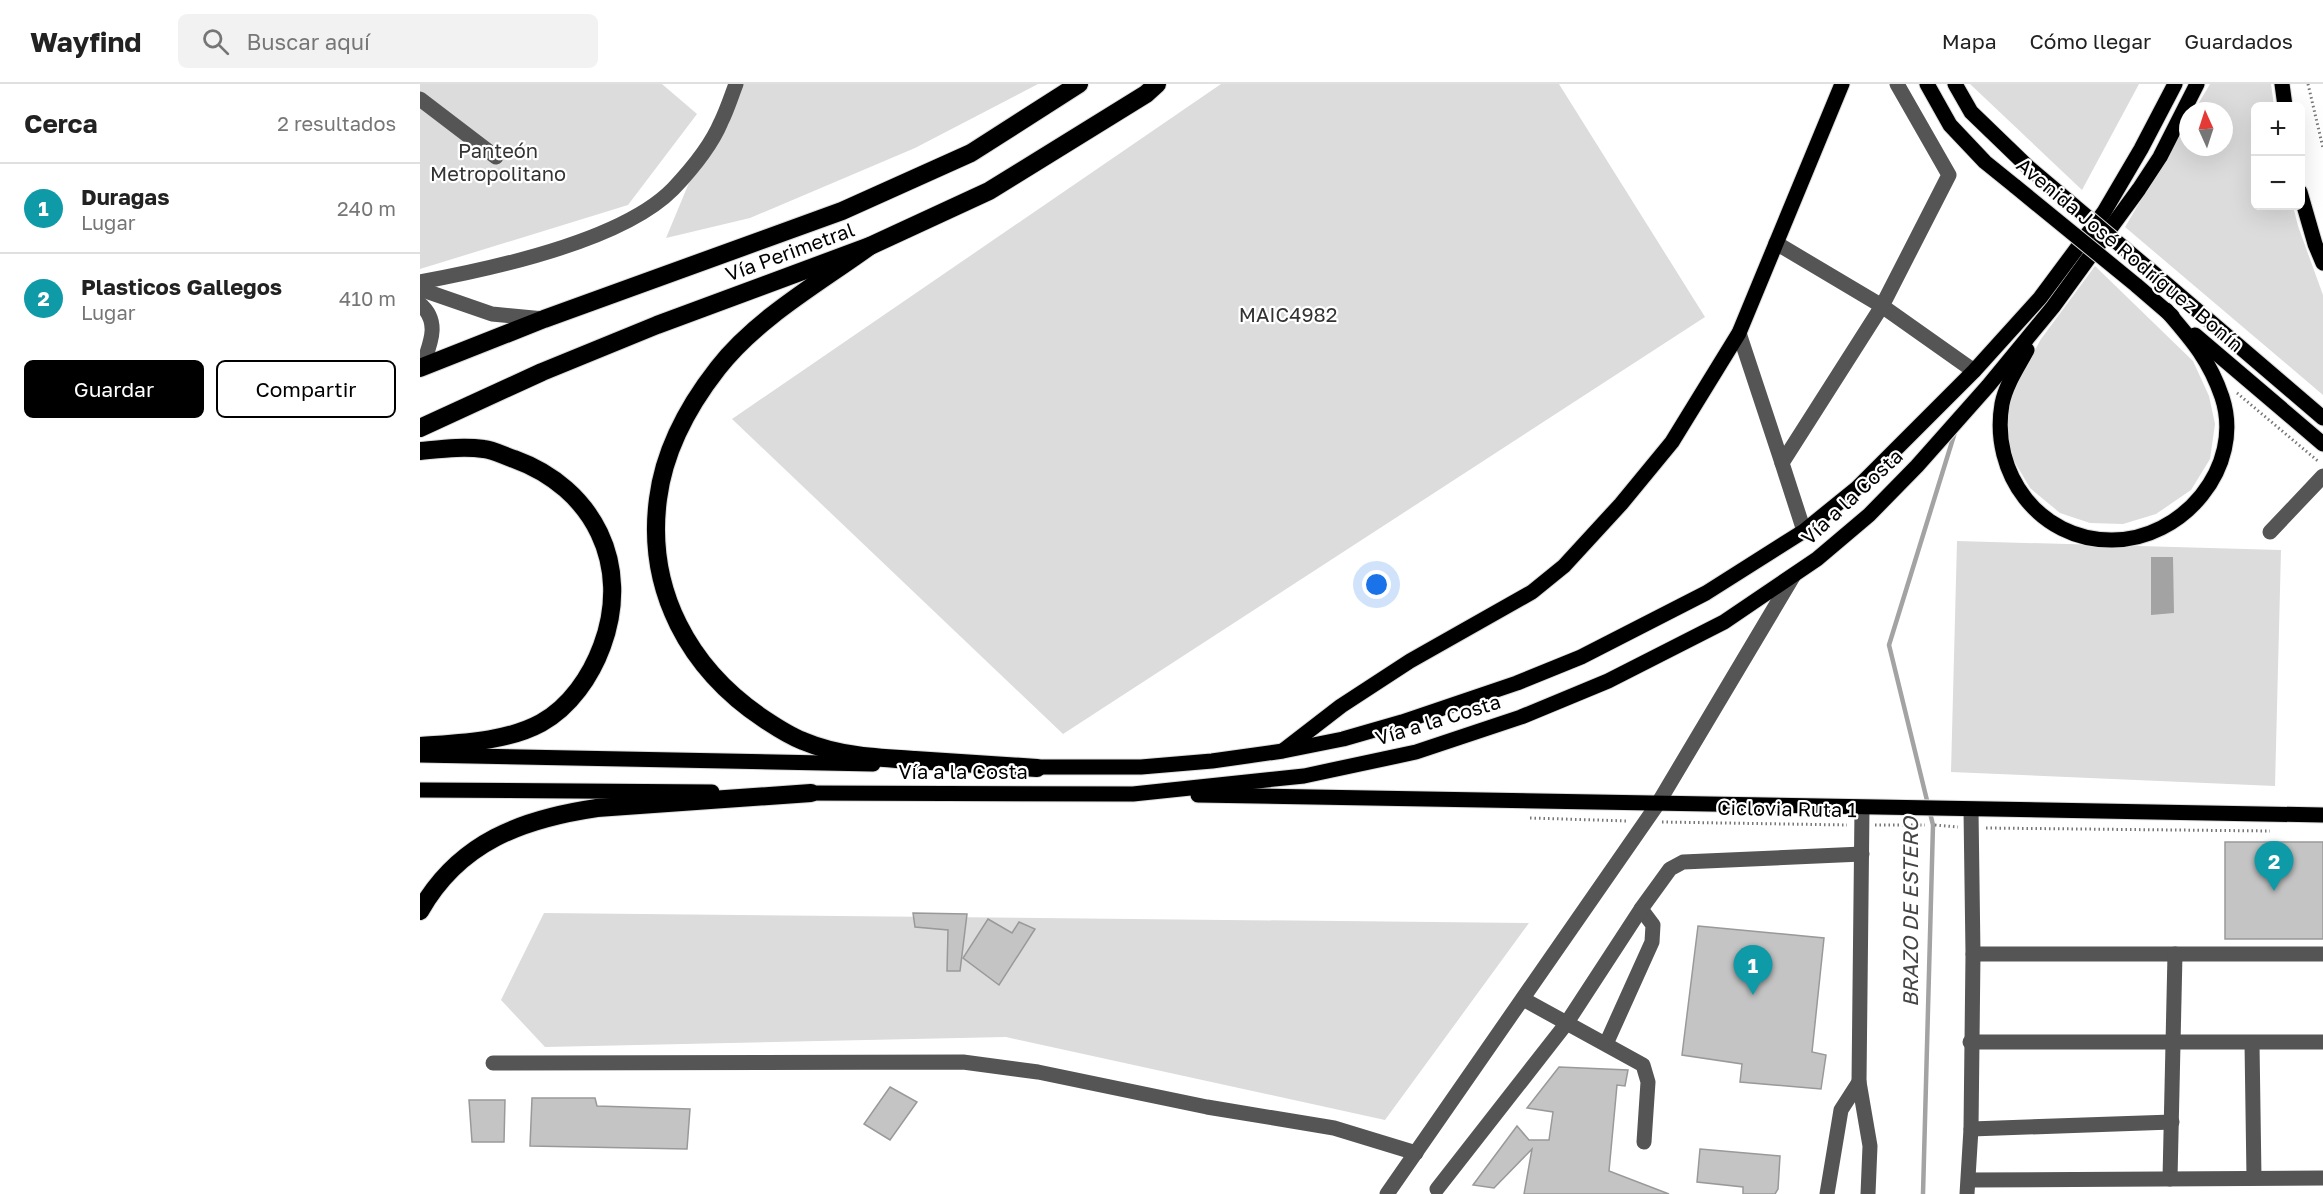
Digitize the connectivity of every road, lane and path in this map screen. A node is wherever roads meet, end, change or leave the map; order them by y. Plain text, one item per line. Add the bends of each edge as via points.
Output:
1 (736, 84) edge
2 (1079, 84) edge
3 (1157, 84) edge
4 (1842, 84) edge
5 (1896, 84) edge
6 (1927, 84) edge
7 (1955, 84) edge
8 (2175, 84) edge
9 (2197, 84) edge
10 (2282, 84) edge
11 (2308, 84) edge
12 (420, 99) edge
13 (2284, 102) edge
14 (2323, 148) edge
15 (496, 157) dead end
16 (2305, 207) edge
17 (1776, 243) junction
18 (870, 246) junction
19 (2323, 263) edge
20 (420, 282) edge
21 (420, 289) edge
22 (435, 294) junction
23 (1882, 306) junction
24 (424, 307) edge
25 (2053, 307) junction
26 (2166, 310) junction
27 (544, 319) junction
28 (1739, 333) junction
29 (421, 368) edge
30 (1974, 371) junction
31 (2236, 392) dead end
32 (2323, 418) edge
33 (420, 428) edge
34 (2323, 444) edge
35 (420, 451) edge
36 (1782, 463) junction
37 (2323, 466) edge
38 (2323, 476) edge
39 (1804, 531) junction
40 (2270, 532) dead end
41 (1794, 574) junction
42 (420, 746) edge
43 (1283, 751) junction
44 (420, 755) edge
45 (1037, 768) junction
46 (420, 790) edge
47 (811, 793) junction
48 (1133, 794) junction
49 (1657, 805) junction
50 (1862, 808) junction
51 (1971, 810) junction
52 (2323, 815) edge
53 (1527, 818) dead end
54 (1645, 821) junction
55 (1862, 825) junction
56 (1972, 828) junction
57 (2276, 831) dead end
58 (1862, 854) junction
59 (1641, 909) junction
60 (420, 911) edge
61 (1972, 954) junction
62 (2175, 954) junction
63 (2323, 954) edge
64 (1522, 999) junction
65 (1566, 1024) junction
66 (1970, 1042) junction
67 (2173, 1042) junction
68 (2323, 1042) edge
69 (2252, 1043) junction
70 (1606, 1044) junction
71 (493, 1063) dead end
72 (1859, 1082) junction
73 (2172, 1122) junction
74 (1971, 1129) junction
75 (1644, 1142) dead end
76 (1416, 1153) junction
77 (2254, 1178) junction
78 (2323, 1178) edge
79 (2170, 1179) junction
80 (1968, 1187) edge
81 (1437, 1189) dead end
82 (1387, 1194) edge
83 (1827, 1194) edge
84 (1868, 1194) edge

1 - 20 street via 721,124 701,154 673,189 648,209 586,238 489,269
2 - 27 highway, Vía Perimetral via 971,153 842,211
3 - 18 highway, Vía Perimetral via 989,190
4 - 17 main road
5 - 23 street via 1949,175
6 - 26 main road, Avenida José Rodríguez Bonín, bridge via 1950,125 1985,162
7 - 32 main road, Avenida José Rodríguez Bonín, bridge via 1971,111 2028,167
8 - 30 main road, Vía a la Costa via 2104,212 2040,298
9 - 25 main road, Vía a la Costa via 2145,181
10 - 13 main road
11 - 14 path
12 - 15 street
16 - 19 main road
17 - 23 street
17 - 28 main road
18 - 33 highway, Vía Perimetral via 647,329
18 - 45 highway via 749,334 693,404 668,460 658,498 656,537 666,594 682,633 717,681 740,702 804,741 874,757
21 - 22 street
22 - 24 street
22 - 27 street via 492,314
23 - 30 street
23 - 36 street
24 - 29 street via 432,322 433,338
25 - 26 main road via 2002,402 1999,430 2003,457 2013,482 2040,513 2082,536 2111,540 2141,537 2170,525 2188,512 2206,491 2221,460 2226,431 2222,399 2197,345
25 - 41 main road, Vía a la Costa via 1917,466 1869,515 1817,560
26 - 34 main road, Avenida José Rodríguez Bonín
27 - 29 highway, Vía Perimetral
28 - 36 street
28 - 43 main road via 1672,442 1564,566 1532,592 1341,706
30 - 39 main road, Vía a la Costa via 1857,488
31 - 37 path
35 - 42 highway via 486,449 537,467 585,507 610,561 612,595 609,627 586,680 541,723 508,735
36 - 39 street
38 - 40 street
39 - 43 main road, Vía a la Costa via 1706,593 1581,657 1402,722
41 - 48 main road, Vía a la Costa via 1724,622 1608,681 1521,717 1426,749 1304,776
41 - 49 street
43 - 45 main road, Vía a la Costa via 1141,767
44 - 45 main road, Vía a la Costa
46 - 47 main road, Vía a la Costa
47 - 48 main road, Vía a la Costa
47 - 60 highway via 597,808 528,823 478,847 456,864
48 - 49 main road
49 - 50 main road
49 - 54 street
50 - 51 main road
50 - 55 street
51 - 52 main road
51 - 56 street
53 - 54 path, Ciclovia Ruta 1
54 - 55 path, Ciclovia Ruta 1
54 - 64 street
55 - 56 path, Ciclovia Ruta 1
55 - 58 street
56 - 57 path, Ciclovia Ruta 1
56 - 61 street
58 - 59 street via 1683,862 1670,869
58 - 72 street
59 - 65 street
59 - 70 street via 1653,925 1652,942
61 - 62 street
61 - 66 street
62 - 63 street
62 - 67 street
64 - 65 street
64 - 76 street
65 - 70 street
65 - 81 street
66 - 67 street
66 - 74 street
67 - 69 street
67 - 73 street
68 - 69 street
69 - 77 street
70 - 75 street via 1643,1065 1647,1072
71 - 76 street via 963,1062 1038,1072 1334,1128
72 - 83 street via 1841,1110
72 - 84 street via 1870,1146
73 - 74 street
73 - 79 street
74 - 80 street
76 - 82 street
77 - 78 street
77 - 79 street
79 - 80 street

